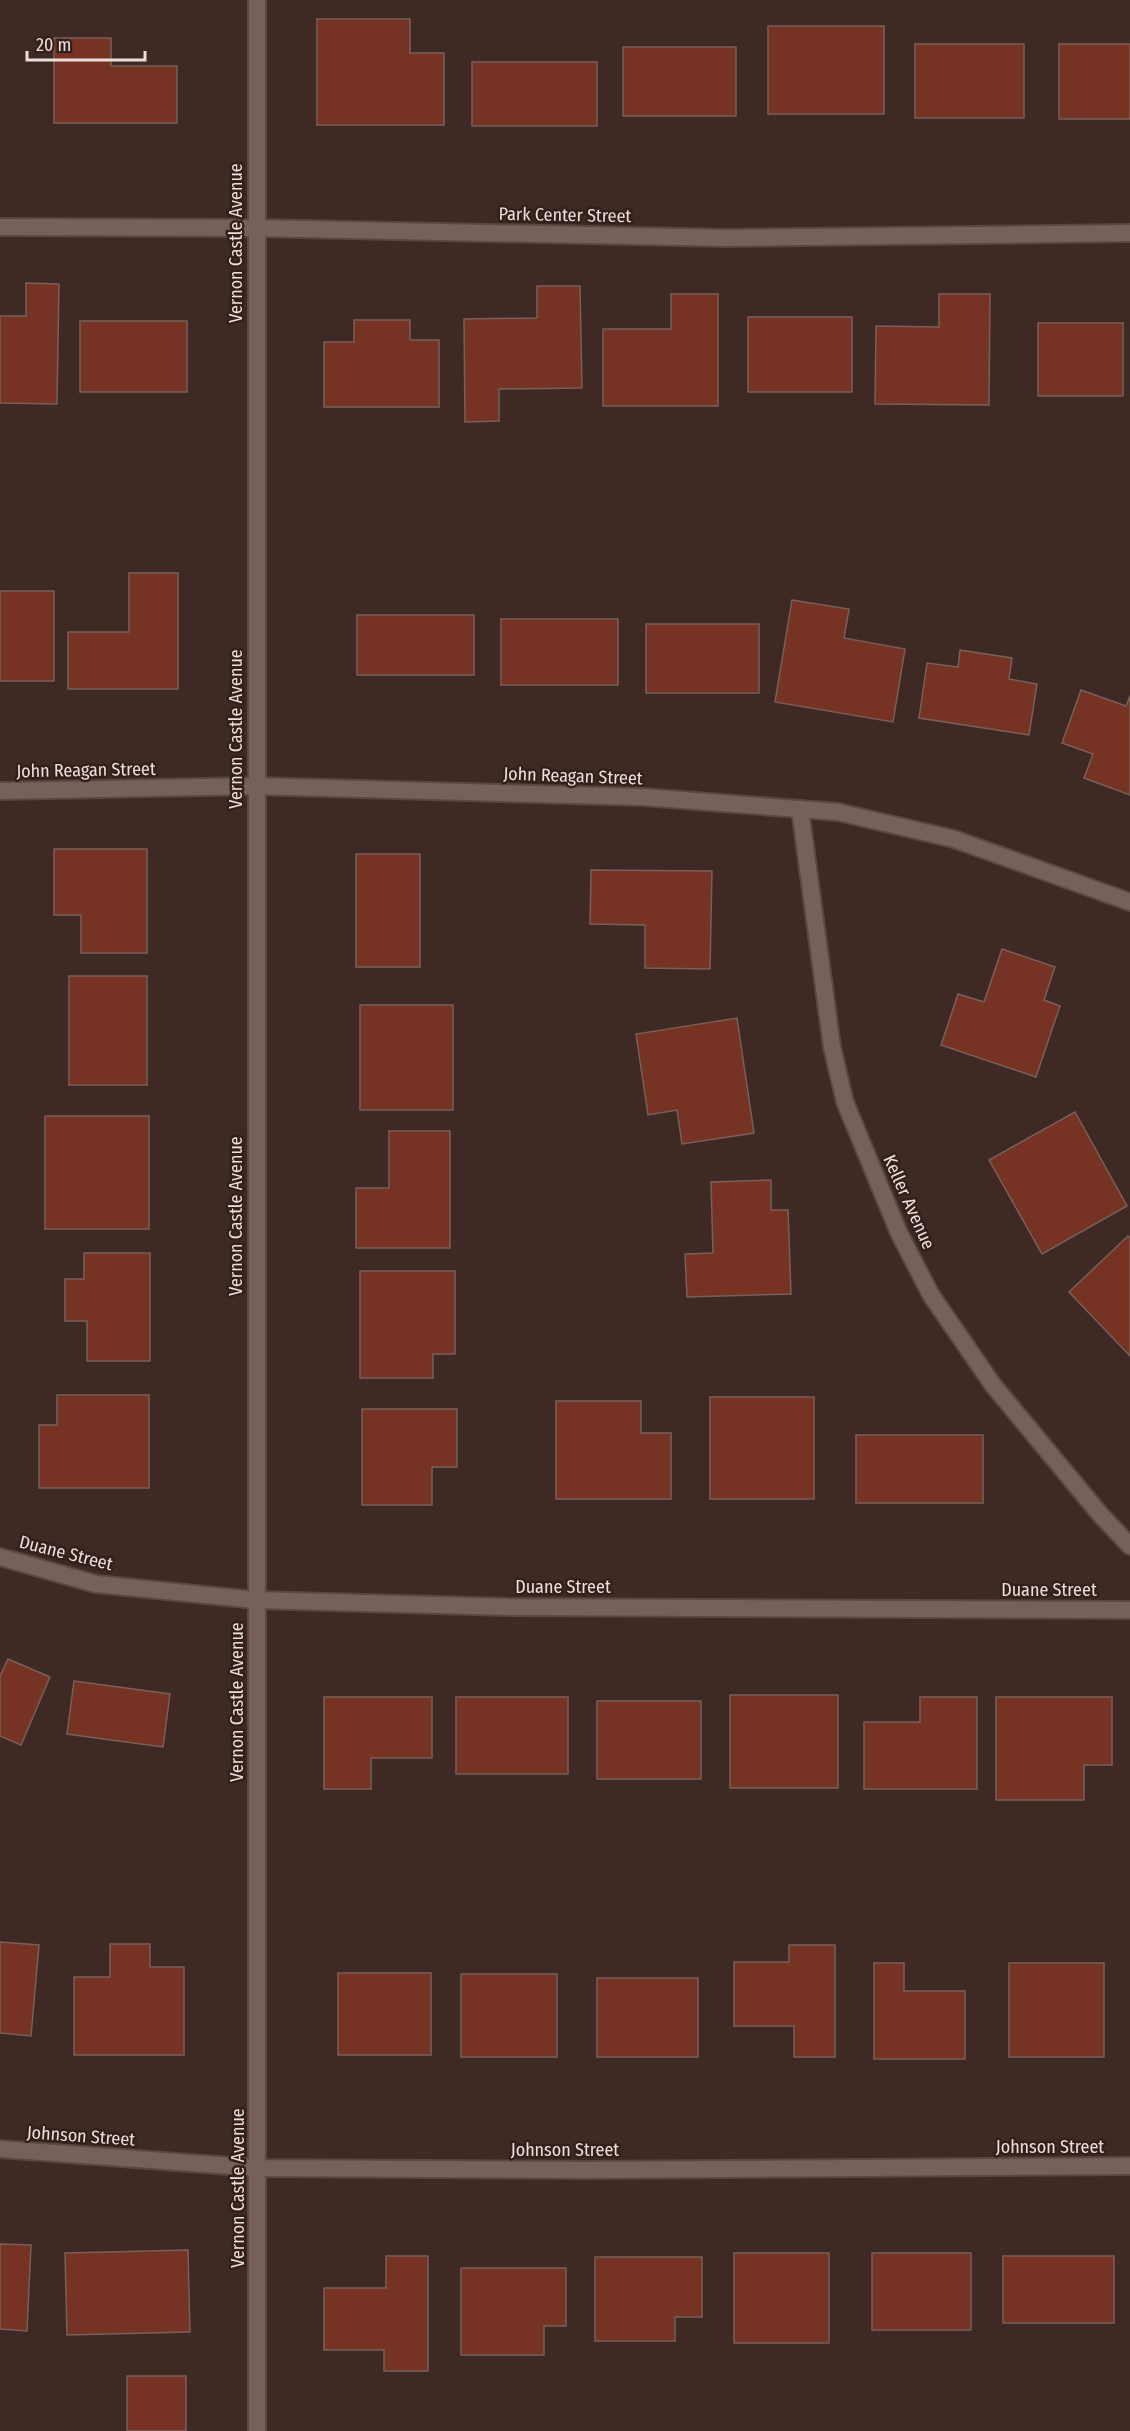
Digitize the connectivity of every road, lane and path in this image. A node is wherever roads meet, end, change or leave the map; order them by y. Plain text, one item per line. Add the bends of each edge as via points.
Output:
1 (257, 0) edge
2 (0, 227) edge
3 (256, 228) junction
4 (1130, 233) edge
5 (255, 786) junction
6 (0, 790) edge
7 (800, 809) junction
8 (1130, 902) edge
9 (1130, 1546) edge
10 (0, 1557) edge
11 (256, 1600) junction
12 (1130, 1610) edge
13 (0, 2149) edge
14 (1130, 2166) edge
15 (258, 2169) junction
16 (257, 2431) edge

1 - 3 street, Vernon Castle Avenue
2 - 3 street, Park Center Street
3 - 4 street, Park Center Street via 726,238
3 - 5 street, Vernon Castle Avenue
5 - 6 street, John Reagan Street
5 - 7 street, John Reagan Street via 643,797
5 - 11 street, Vernon Castle Avenue
7 - 8 street, John Reagan Street via 838,812 954,839
7 - 9 street, Keller Avenue via 832,1047 845,1102 899,1233 931,1295 993,1384 1098,1513
10 - 11 street, Duane Street via 96,1584
11 - 12 street, Duane Street via 522,1607
11 - 15 street, Vernon Castle Avenue
13 - 15 street, Johnson Street
14 - 15 street, Johnson Street
15 - 16 street, Vernon Castle Avenue

